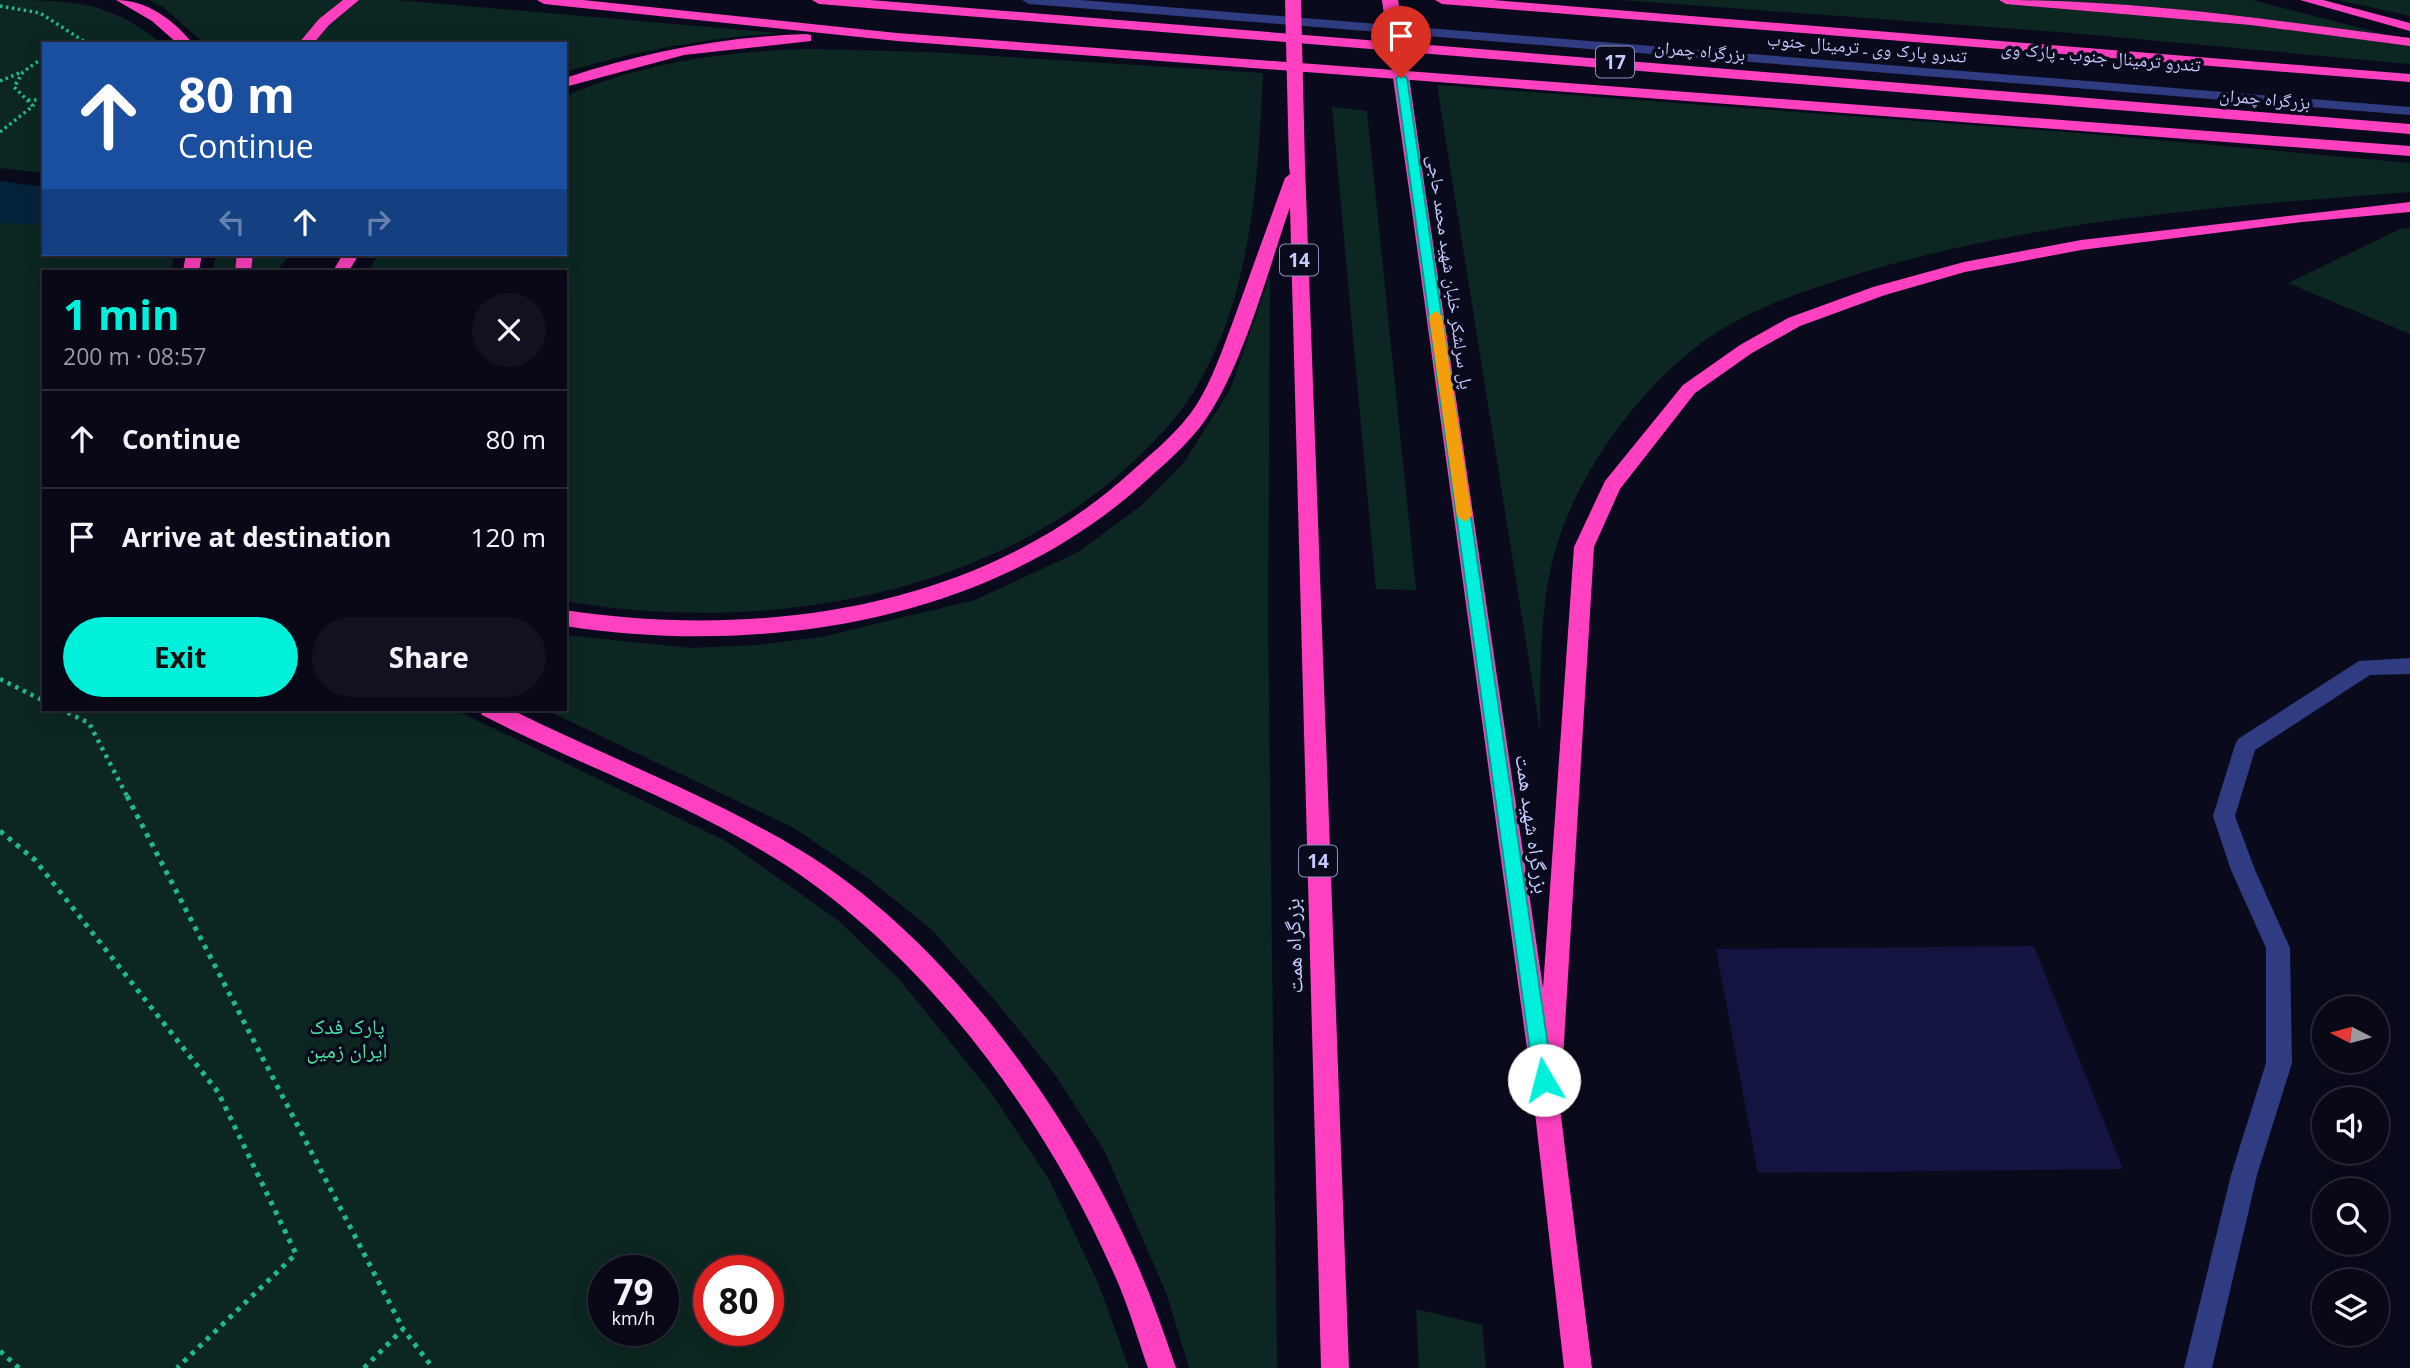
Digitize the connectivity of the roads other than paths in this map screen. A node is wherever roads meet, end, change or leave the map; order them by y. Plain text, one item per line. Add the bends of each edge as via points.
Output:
1 (123, 0) edge
2 (352, 0) edge
3 (544, 0) edge
4 (819, 0) edge
5 (1029, 0) edge
6 (1160, 0) edge
7 (1293, 0) edge
8 (1390, 0) edge
9 (1442, 0) edge
10 (2006, 0) edge
11 (2307, 0) edge
12 (2410, 27) edge
13 (897, 37) junction
14 (184, 42) edge
15 (307, 42) edge
16 (2410, 42) edge
17 (2410, 78) edge
18 (567, 82) edge
19 (2410, 101) edge
20 (2410, 111) edge
21 (2410, 129) edge
22 (2410, 151) edge
23 (1297, 166) junction
24 (2410, 207) edge
25 (1469, 549) joint
26 (567, 618) edge
27 (2410, 666) edge
28 (495, 711) edge
29 (1548, 1107) junction
30 (1162, 1368) edge
31 (1335, 1368) edge
32 (1578, 1368) edge
33 (2198, 1368) edge

1 - 14 highway via 149,13
2 - 15 highway
3 - 13 highway
4 - 21 highway, بزرگراه چمران / 17
5 - 20 lane, تندرو پارک وی ـ ترمینال جنوب
6 - 19 lane, تندرو ترمینال جنوب ـ پارک وی
7 - 23 highway, 14, bridge
8 - 25 highway, پل سرلشکر خلبان شهید محمد حاجی, bridge
9 - 17 highway, بزرگراه چمران / 17
10 - 16 highway via 2251,21
11 - 12 highway
13 - 18 highway via 730,42 642,59
13 - 22 highway
23 - 26 highway via 1230,350 1203,410 1122,493 1076,527 982,576 816,619 738,628 641,628
23 - 31 highway, بزرگراه همت / 14
24 - 29 highway via 2081,245 1964,267 1879,291 1794,323 1746,349 1689,389 1612,486 1584,547
25 - 29 highway, بزرگراه شهید همت
27 - 33 lane via 2366,667 2246,745 2224,816 2278,948 2279,1063 2244,1175
28 - 30 highway via 732,821 846,892 937,978 1014,1073 1070,1163 1122,1261
29 - 32 highway

